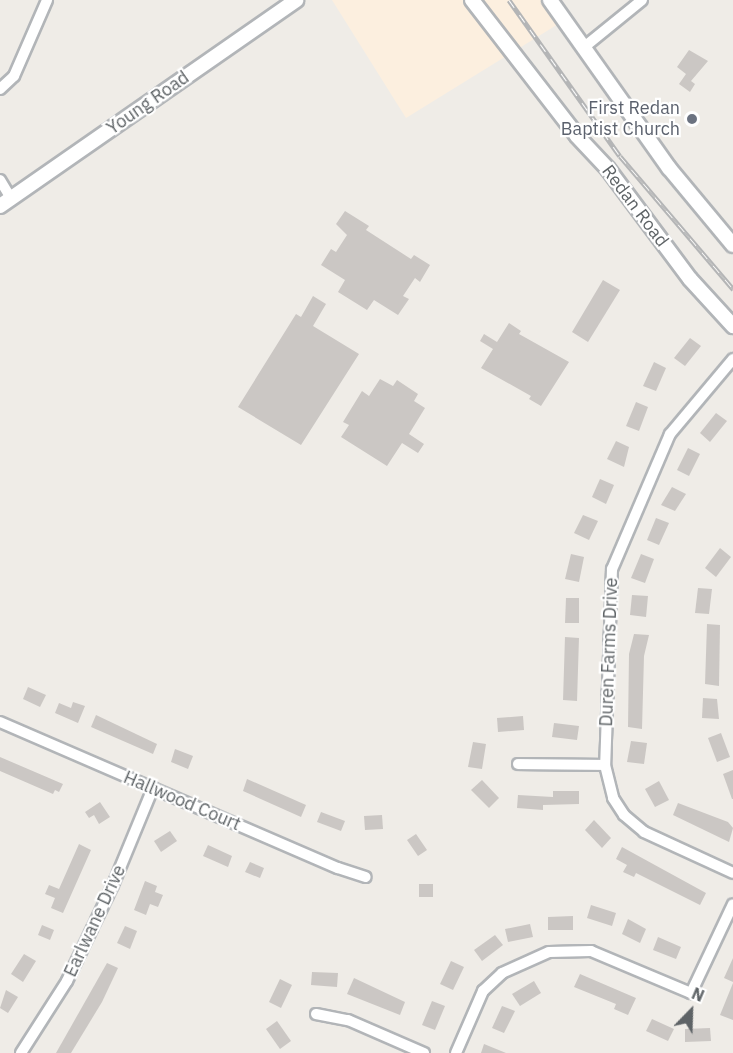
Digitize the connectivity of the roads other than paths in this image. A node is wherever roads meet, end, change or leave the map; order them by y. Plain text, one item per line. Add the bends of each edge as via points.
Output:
1 (47, 0) edge
2 (296, 0) edge
3 (472, 0) edge
4 (550, 0) edge
5 (642, 0) edge
6 (583, 48) junction
7 (0, 89) edge
8 (0, 180) edge
9 (6, 202) edge
10 (733, 245) edge
11 (733, 326) edge
12 (733, 359) edge
13 (0, 722) edge
14 (518, 764) dead end
15 (605, 765) junction
16 (153, 788) junction
17 (733, 873) edge
18 (366, 877) dead end
19 (733, 904) edge
20 (316, 1014) dead end
21 (23, 1050) edge
22 (424, 1053) edge
23 (456, 1053) edge

1 - 7 street via 14,76
2 - 9 main road, Young Road
3 - 11 main road, Redan Road via 577,136 619,183 690,279
4 - 6 main road
5 - 6 street
6 - 10 main road via 669,168
8 - 9 street
12 - 15 street, Duren Farms Drive via 670,434 612,569
13 - 16 street, Hallwood Court
14 - 15 street
15 - 17 street, Duren Farms Drive via 613,798 637,826
16 - 18 street, Hallwood Court
16 - 21 street, Earlwane Drive via 67,981
19 - 23 street via 691,993 591,951 549,952 502,973 483,992
20 - 22 street via 348,1020

